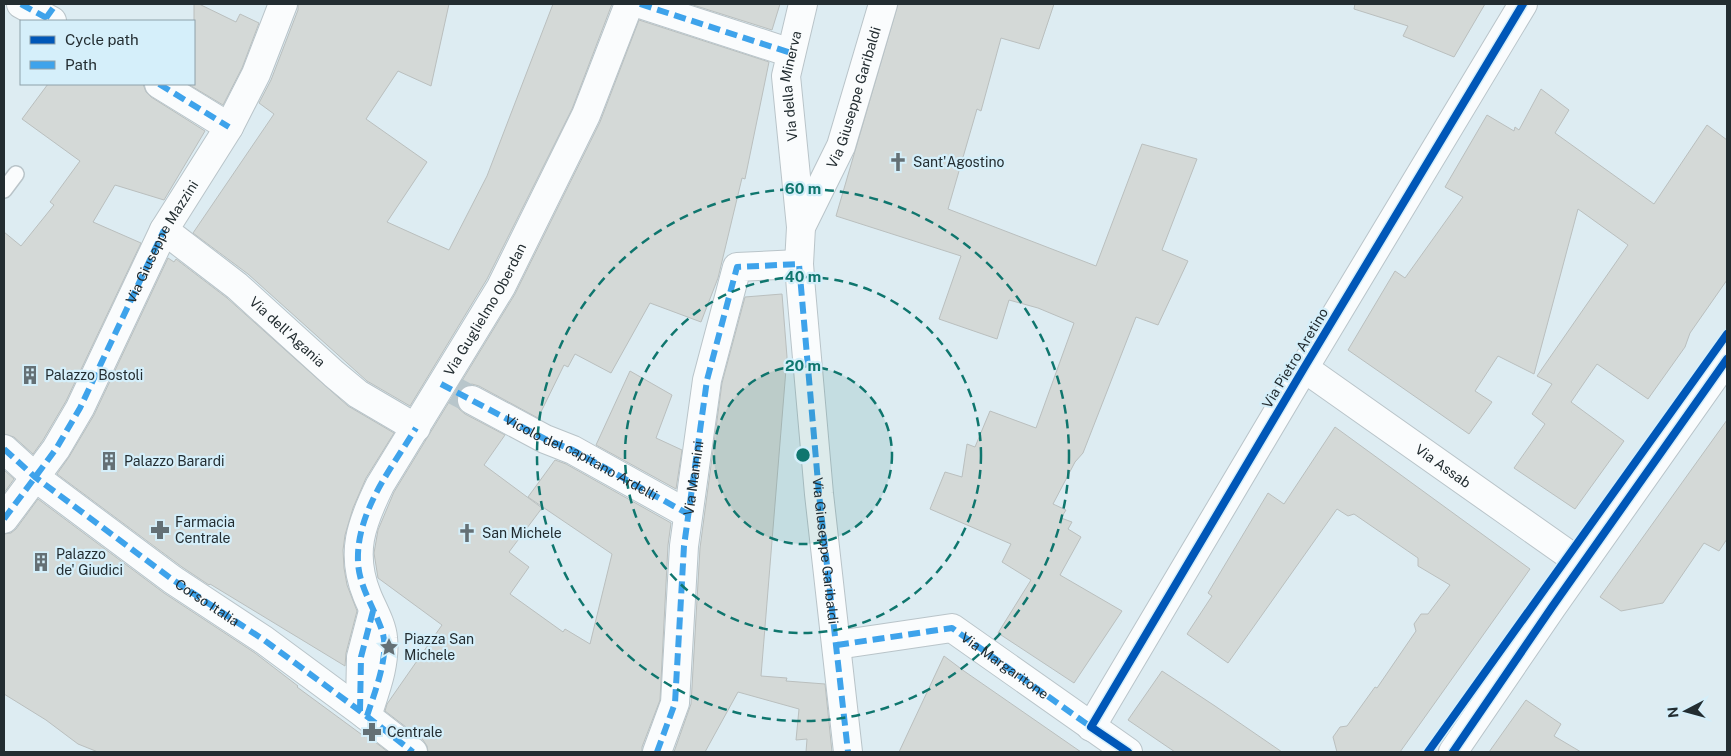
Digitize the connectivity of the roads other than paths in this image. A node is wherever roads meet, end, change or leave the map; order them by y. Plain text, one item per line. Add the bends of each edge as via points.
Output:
1 (20, 4) edge
2 (283, 4) edge
3 (628, 4) edge
4 (640, 4) edge
5 (803, 4) edge
6 (883, 4) edge
7 (1523, 4) edge
8 (51, 14) edge
9 (791, 53) junction
10 (161, 85) edge
11 (229, 127) junction
12 (16, 174) dead end
13 (4, 190) edge
14 (801, 227) junction
15 (164, 230) junction
16 (799, 264) junction
17 (1727, 359) edge
18 (1304, 368) junction
19 (456, 392) junction
20 (416, 428) junction
21 (4, 449) edge
22 (35, 477) junction
23 (688, 514) junction
24 (4, 519) edge
25 (1582, 564) junction
26 (837, 644) junction
27 (364, 713) junction
28 (1091, 726) junction
29 (413, 752) edge
30 (657, 752) edge
31 (848, 752) edge
32 (1128, 752) edge
33 (1453, 752) edge

1 - 8 street
2 - 11 street, Via Giuseppe Mazzini via 256,74
3 - 19 street, Via Guglielmo Oberdan via 586,115 501,287
4 - 9 street
5 - 9 street, Via della Minerva
6 - 14 street, Via Giuseppe Garibaldi via 842,146
7 - 18 street, Via Pietro Aretino
9 - 14 street, Via della Minerva via 786,76
10 - 11 street
11 - 15 street, Via Giuseppe Mazzini
12 - 13 lane
14 - 16 street, Via Giuseppe Garibaldi
15 - 20 street, Via dell'Agania via 237,286 358,394
15 - 22 street, Via Giuseppe Mazzini via 80,408
16 - 23 street, Via Mannini via 737,267 707,380
16 - 26 street, Via Giuseppe Garibaldi via 818,494
17 - 25 street
18 - 25 street, Via Assab
18 - 28 street, Via Pietro Aretino
19 - 20 street, Via Guglielmo Oberdan
19 - 23 street, Vicolo del capitano Ardelli via 545,439 573,450
20 - 27 street, Via Guglielmo Oberdan via 380,485 365,515 360,539 360,578 383,636 384,655
21 - 22 street, Corso Italia
22 - 24 street, Via Giuseppe Mazzini
22 - 27 street, Corso Italia via 173,580 264,640
23 - 30 street, Via Mannini via 675,703
25 - 33 street
26 - 28 street, Via Margaritone via 952,628
26 - 31 street, Via Giuseppe Garibaldi
27 - 29 street, Corso Italia
28 - 32 street, Via Margaritone

